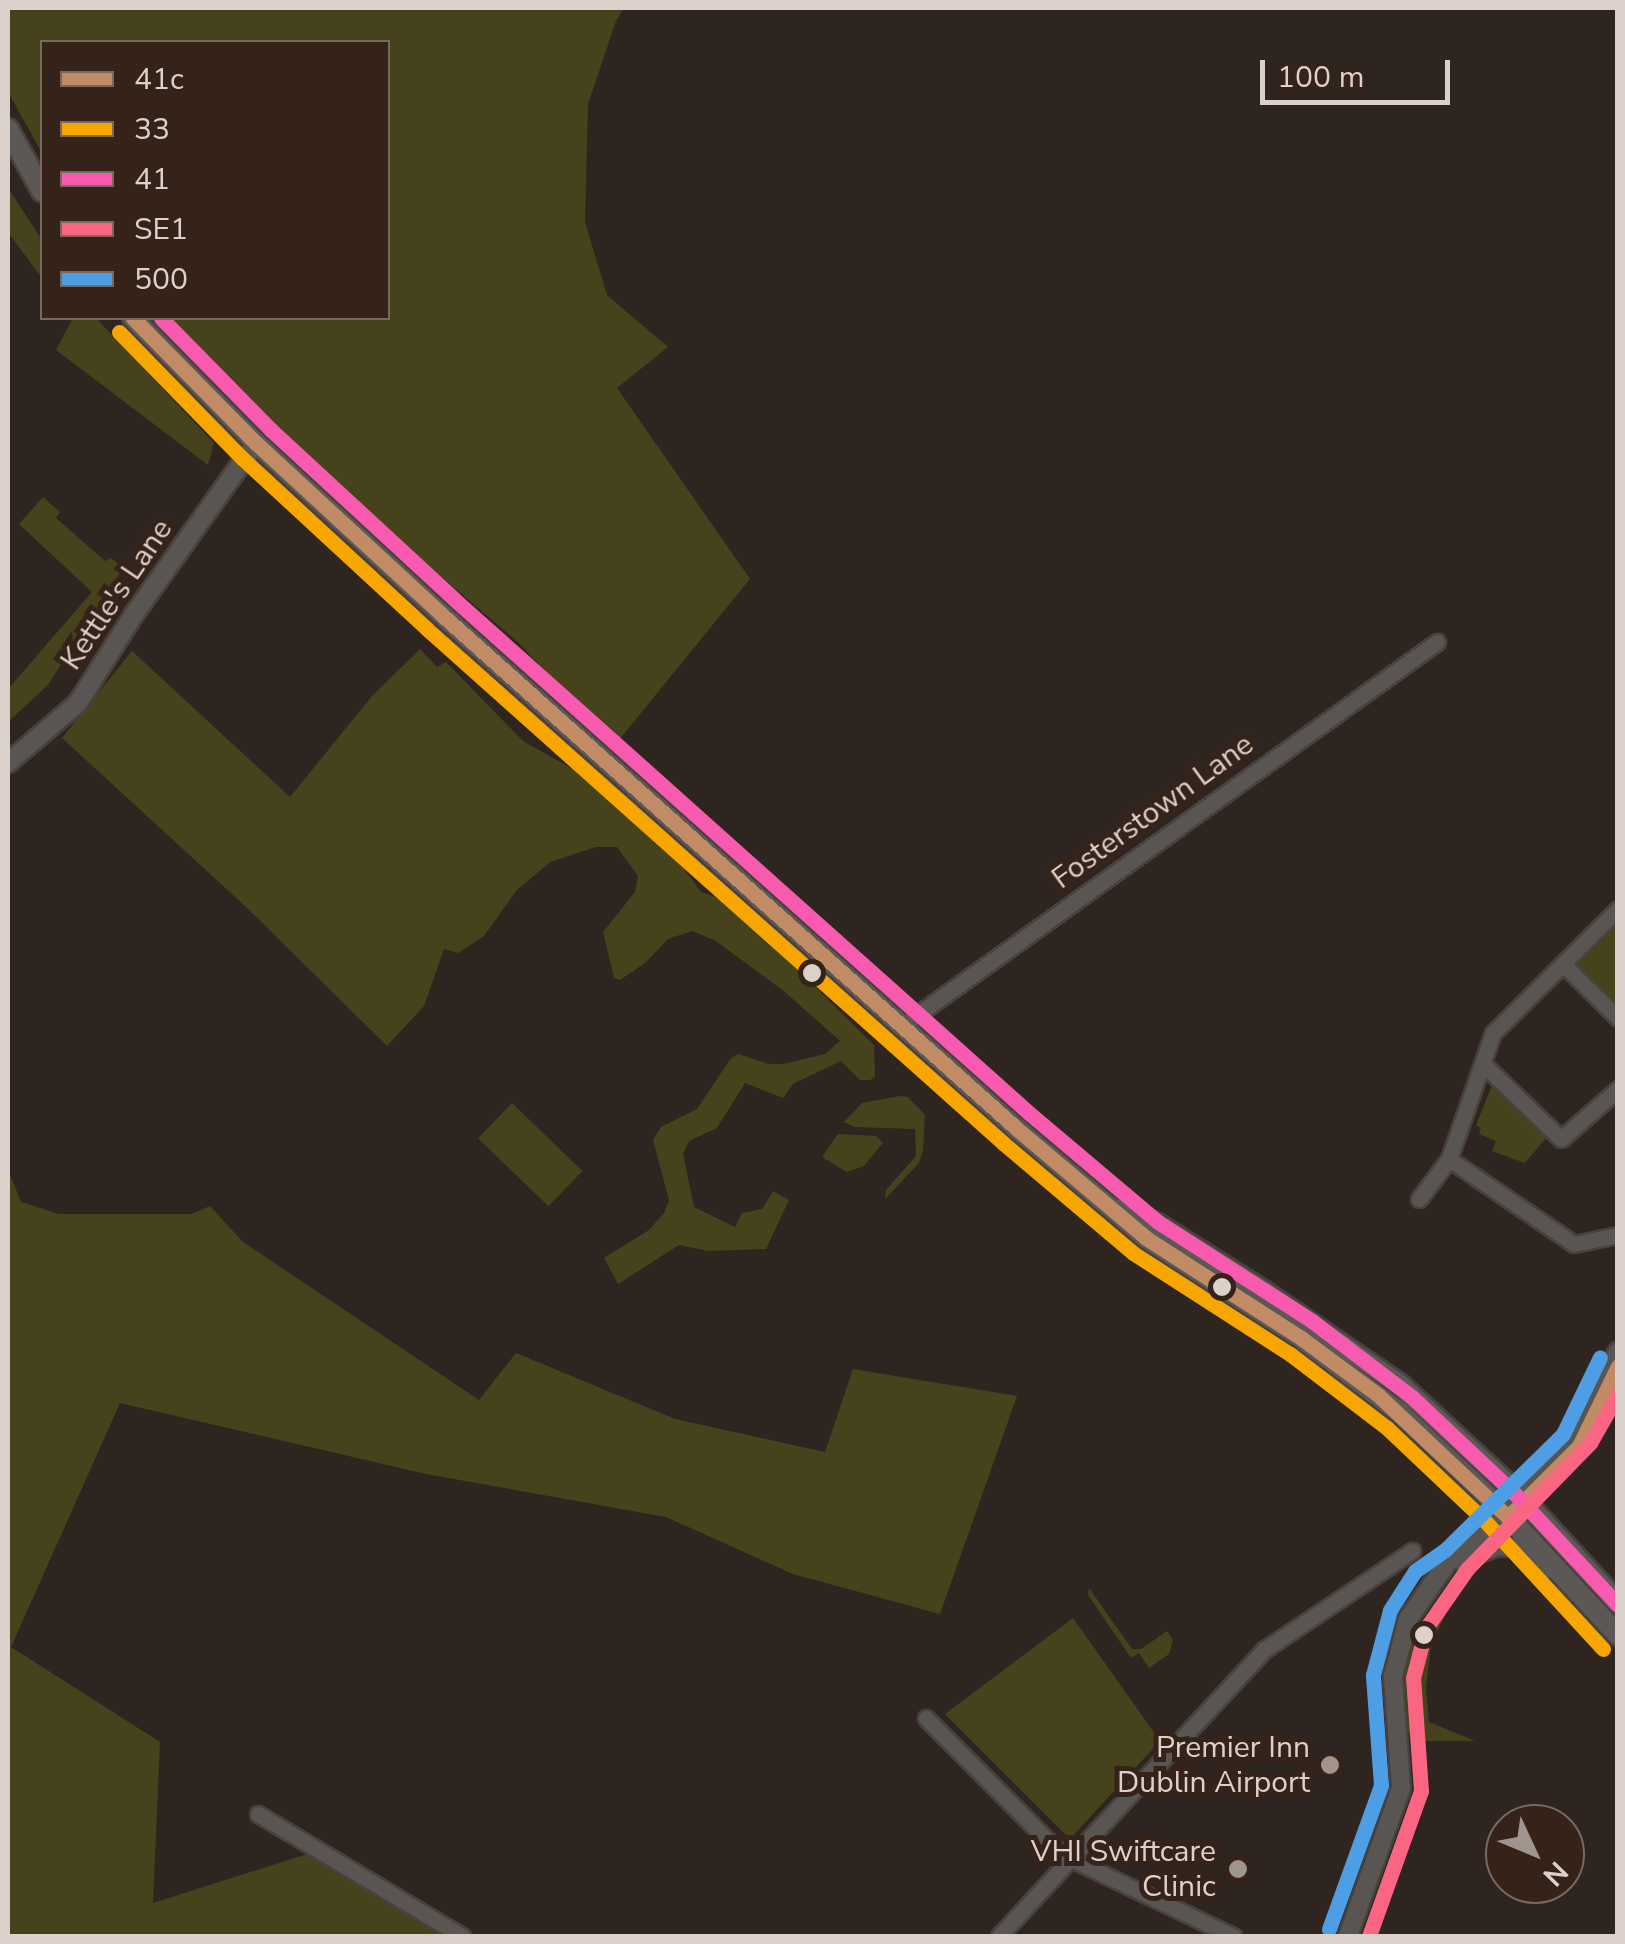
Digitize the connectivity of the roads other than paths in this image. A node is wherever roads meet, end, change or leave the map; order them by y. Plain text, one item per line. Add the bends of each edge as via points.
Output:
1 (8, 129) edge
2 (40, 187) edge
3 (135, 320) edge
4 (256, 443) junction
5 (1437, 642) dead end
6 (8, 763) edge
7 (1616, 914) edge
8 (1563, 964) junction
9 (1618, 1018) edge
10 (900, 1026) junction
11 (1482, 1064) junction
12 (1618, 1089) edge
13 (1449, 1159) junction
14 (1420, 1199) dead end
15 (1618, 1235) edge
16 (1618, 1352) edge
17 (1618, 1366) edge
18 (1512, 1504) junction
19 (1412, 1551) dead end
20 (1459, 1564) junction
21 (1562, 1578) junction
22 (1430, 1586) junction
23 (1618, 1603) edge
24 (1618, 1635) edge
25 (926, 1718) dead end
26 (258, 1814) dead end
27 (1070, 1861) junction
28 (462, 1936) edge
29 (1000, 1936) edge
30 (1233, 1936) edge
31 (1348, 1936) edge

1 - 2 main road
3 - 4 main road
4 - 6 street, Kettle's Lane via 78,703
4 - 10 main road
5 - 10 street, Fosterstown Lane
7 - 8 street
8 - 9 street
8 - 11 street via 1493,1033
10 - 18 main road via 1107,1203 1157,1224 1424,1404
11 - 12 street via 1561,1139
11 - 13 street
13 - 14 street
13 - 15 street via 1574,1244
16 - 18 street via 1574,1430
17 - 18 street via 1590,1430
18 - 20 street
18 - 21 main road
18 - 22 street
18 - 23 main road
19 - 27 street via 1265,1649
20 - 21 street via 1506,1545
20 - 22 street
21 - 24 main road
22 - 31 street via 1408,1619 1395,1663 1398,1802
25 - 27 street
26 - 28 street
27 - 29 street
27 - 30 street

